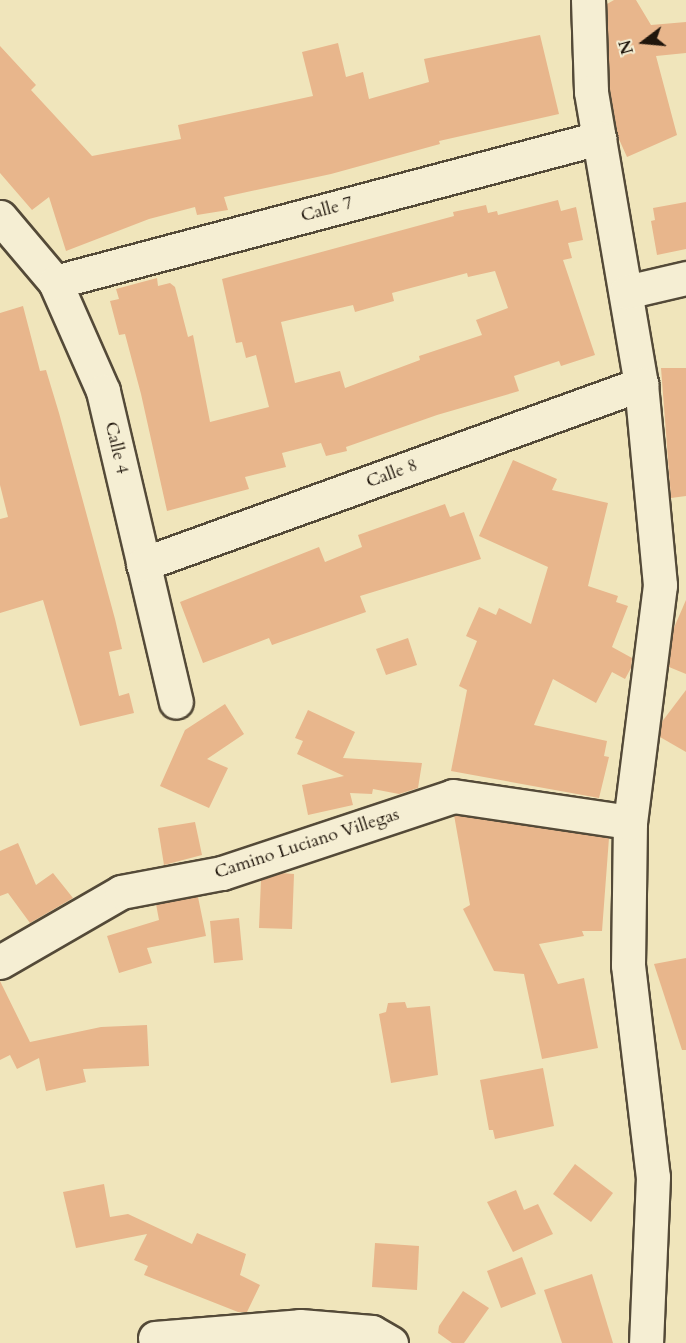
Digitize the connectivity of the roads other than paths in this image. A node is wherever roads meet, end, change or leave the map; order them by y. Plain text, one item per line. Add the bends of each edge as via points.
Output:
1 (588, 0) edge
2 (599, 138) junction
3 (0, 217) edge
4 (686, 278) edge
5 (55, 282) junction
6 (626, 292) junction
7 (641, 384) junction
8 (143, 564) junction
9 (176, 702) dead end
10 (630, 822) junction
11 (0, 962) edge
12 (155, 1338) dead end
13 (391, 1343) edge
14 (646, 1343) edge

1 - 2 street via 591,92
2 - 5 street, Calle 7
2 - 6 street
3 - 5 street, Calle 4
4 - 6 street
5 - 8 street, Calle 4 via 103,391
6 - 7 street
7 - 8 street, Calle 8
7 - 10 street via 660,585
8 - 9 street, Calle 4
10 - 11 street, Camino Luciano Villegas via 453,796 222,873 121,892
10 - 14 street via 628,965 653,1177
12 - 13 street via 300,1326 372,1332

